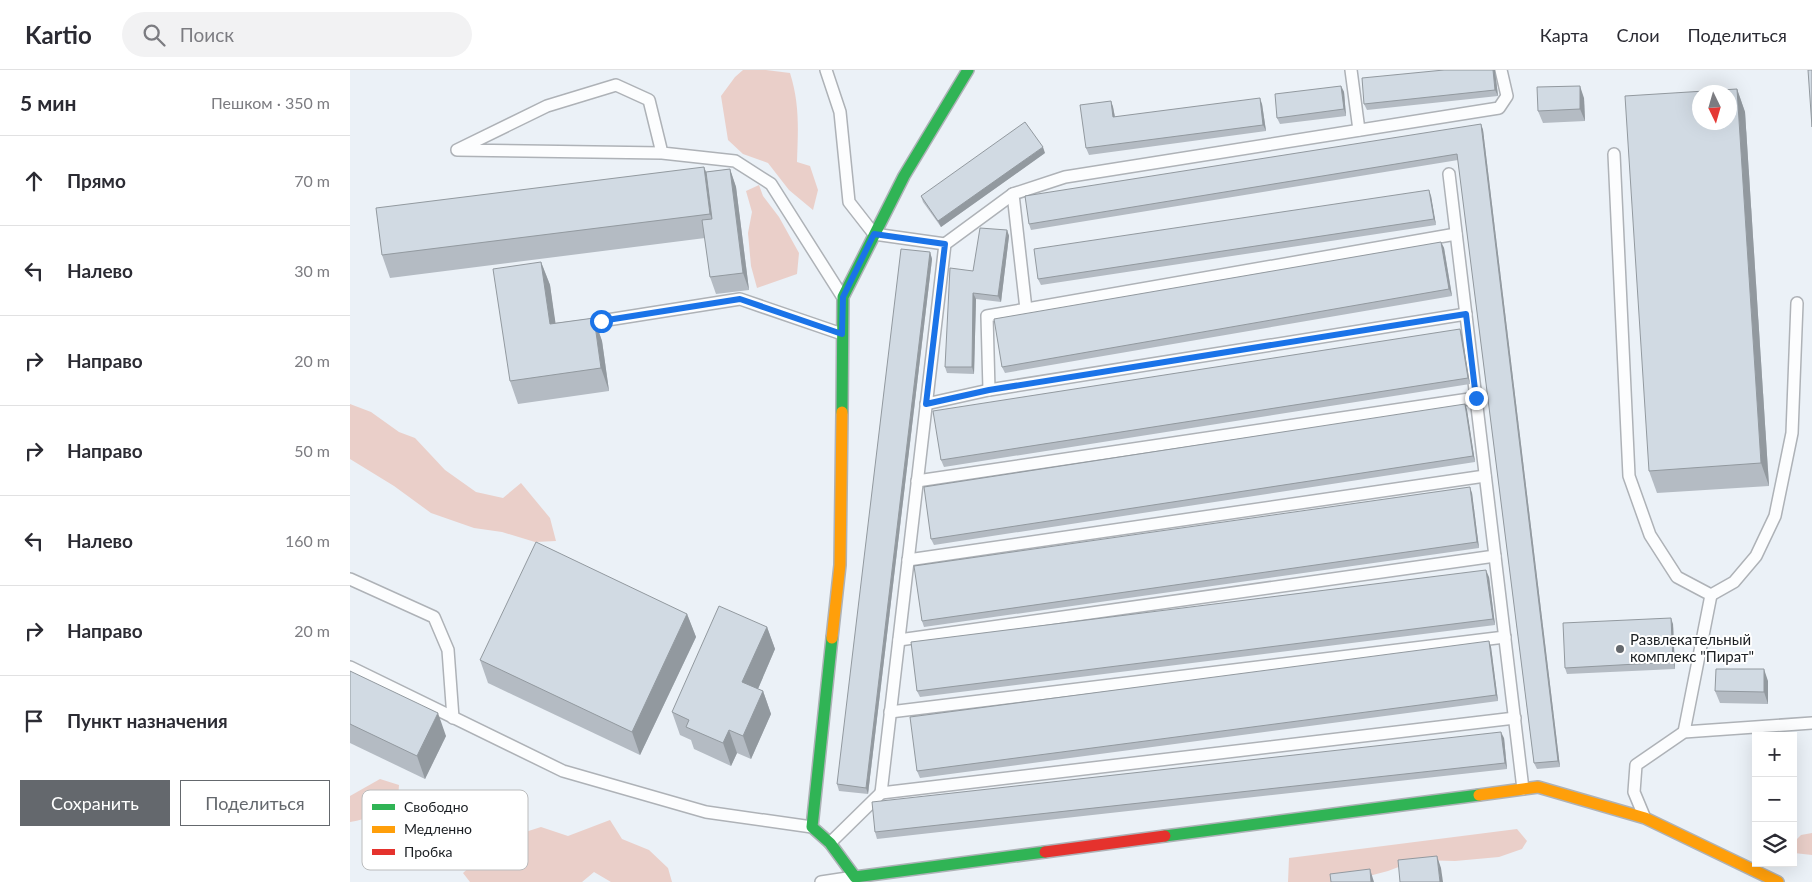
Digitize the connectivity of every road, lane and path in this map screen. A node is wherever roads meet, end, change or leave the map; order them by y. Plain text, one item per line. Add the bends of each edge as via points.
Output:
1 (826, 70) edge
2 (968, 70) edge
3 (1351, 70) edge
4 (1501, 70) edge
5 (1359, 130) junction
6 (662, 153) junction
7 (1614, 154) dead end
8 (1449, 174) dead end
9 (1014, 194) junction
10 (874, 234) junction
11 (1456, 234) junction
12 (945, 244) junction
13 (843, 297) junction
14 (1797, 303) dead end
15 (1026, 308) junction
16 (1466, 314) junction
17 (601, 321) dead end
18 (842, 334) junction
19 (989, 390) junction
20 (1476, 398) junction
21 (926, 404) junction
22 (1485, 476) junction
23 (917, 481) junction
24 (1495, 556) junction
25 (908, 560) junction
26 (350, 579) edge
27 (1711, 594) junction
28 (1505, 637) junction
29 (899, 640) junction
30 (350, 667) edge
31 (890, 712) junction
32 (453, 718) junction
33 (1515, 718) junction
34 (1812, 723) edge
35 (1684, 732) junction
36 (1523, 789) junction
37 (881, 793) junction
38 (1645, 818) junction
39 (812, 827) junction
40 (830, 843) junction
41 (855, 877) junction
42 (871, 878) edge
43 (821, 882) edge
44 (1778, 882) edge

1 - 10 lane via 840,112 848,202
2 - 10 street via 904,176
3 - 5 lane
4 - 5 lane via 1507,96 1499,108
5 - 9 lane via 1065,177
6 - 6 lane via 649,100 616,85 547,106 457,150
6 - 13 lane via 735,161 771,184
7 - 27 lane via 1629,476 1650,535 1677,577
8 - 11 lane
9 - 12 lane
9 - 15 lane
10 - 12 lane
10 - 13 street
11 - 15 lane
11 - 16 lane
12 - 21 lane
13 - 18 street
14 - 27 lane via 1792,433 1775,516 1756,556 1734,582
15 - 19 lane via 987,316
16 - 19 lane
16 - 20 lane
17 - 18 lane via 740,299
18 - 39 street via 840,565
19 - 21 lane
20 - 22 lane
20 - 23 lane
21 - 23 lane
22 - 24 lane
22 - 25 lane
23 - 25 lane
24 - 28 lane
24 - 29 lane
25 - 29 lane
26 - 32 lane via 434,617 448,650
27 - 35 lane
28 - 31 lane
28 - 33 lane
29 - 31 lane
30 - 32 lane
31 - 37 lane
32 - 39 lane via 563,772 706,812
33 - 36 lane
33 - 37 lane
34 - 35 lane
35 - 38 lane via 1636,765 1634,792
36 - 38 street via 1538,787
36 - 42 street
37 - 40 lane
38 - 44 street
39 - 40 street
40 - 41 street
41 - 42 street
41 - 43 lane

